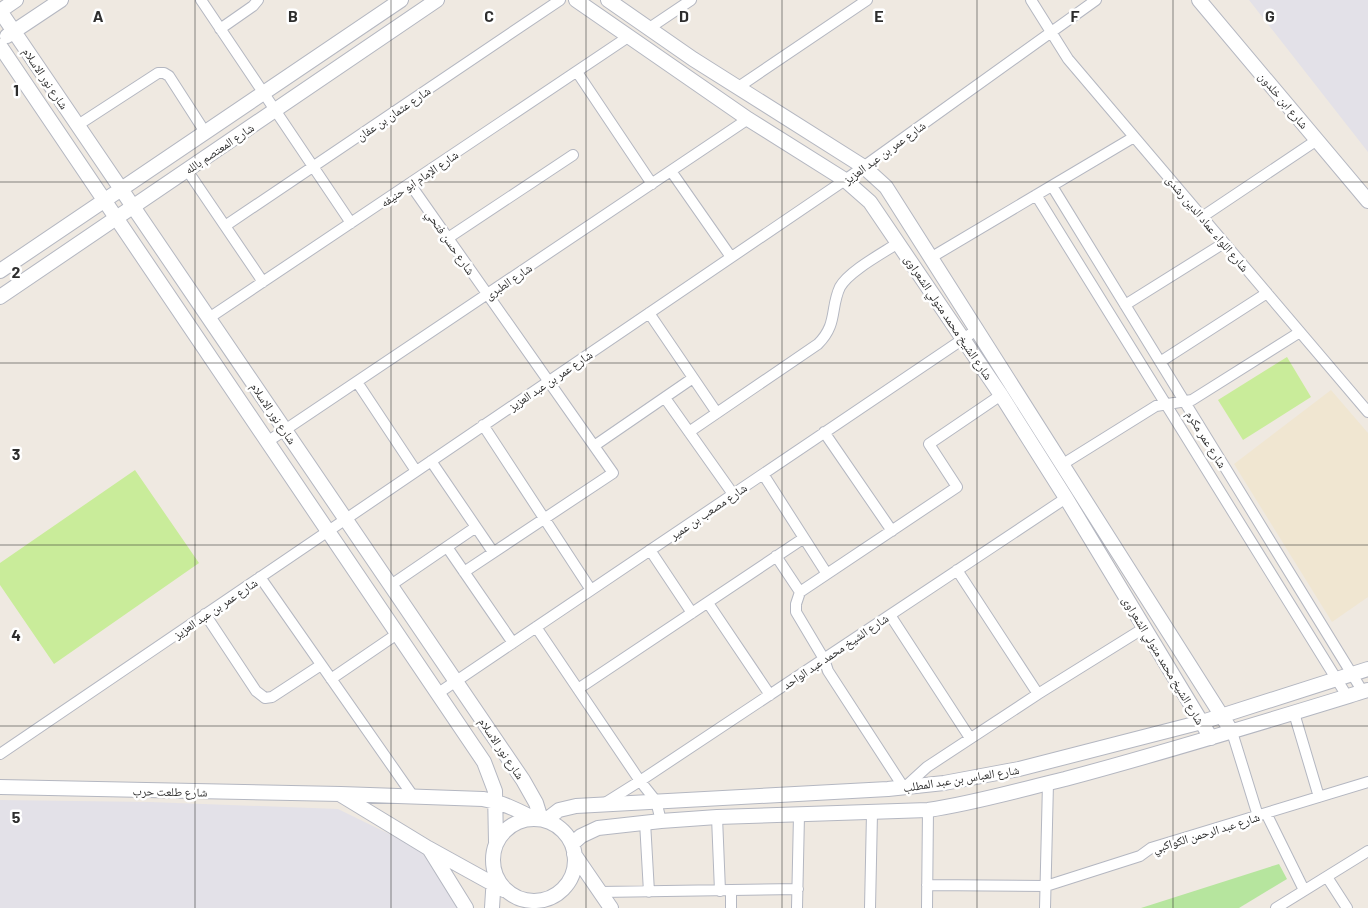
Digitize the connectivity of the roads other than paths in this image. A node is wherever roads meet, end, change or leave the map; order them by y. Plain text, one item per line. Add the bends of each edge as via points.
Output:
1 (16, 0) edge
2 (61, 0) edge
3 (201, 0) edge
4 (258, 0) edge
5 (401, 0) edge
6 (437, 0) edge
7 (560, 0) edge
8 (576, 0) edge
9 (608, 0) edge
10 (691, 0) edge
11 (867, 0) edge
12 (1031, 0) edge
13 (1096, 0) edge
14 (1199, 0) edge
15 (0, 11) edge
16 (220, 29) junction
17 (648, 29) junction
18 (14, 31) junction
19 (1051, 32) junction
20 (628, 37) junction
21 (0, 41) edge
22 (0, 46) edge
23 (577, 72) junction
24 (737, 88) junction
25 (263, 93) junction
26 (275, 110) junction
27 (748, 119) junction
28 (78, 125) junction
29 (206, 132) junction
30 (1134, 137) junction
31 (1317, 140) junction
32 (573, 155) dead end
33 (313, 166) junction
34 (864, 167) junction
35 (188, 170) junction
36 (671, 171) junction
37 (845, 180) junction
38 (410, 184) junction
39 (652, 184) junction
40 (1052, 186) junction
41 (121, 189) junction
42 (1036, 195) junction
43 (104, 201) junction
44 (1368, 201) edge
45 (133, 206) junction
46 (1202, 217) junction
47 (116, 218) junction
48 (351, 223) junction
49 (225, 226) junction
50 (448, 238) junction
51 (898, 243) junction
52 (1224, 243) junction
53 (731, 257) junction
54 (932, 257) junction
55 (0, 271) edge
56 (263, 282) junction
57 (1267, 293) junction
58 (488, 294) junction
59 (0, 297) edge
60 (1125, 305) junction
61 (648, 313) junction
62 (210, 318) junction
63 (978, 329) junction
64 (1300, 332) junction
65 (964, 338) junction
66 (1160, 362) junction
67 (693, 378) junction
68 (549, 381) junction
69 (357, 382) junction
70 (1001, 395) junction
71 (665, 398) junction
72 (1184, 402) junction
73 (1166, 404) junction
74 (1367, 408) edge
75 (717, 413) junction
76 (483, 426) junction
77 (286, 430) junction
78 (689, 432) junction
79 (824, 432) junction
80 (267, 442) junction
81 (594, 446) junction
82 (431, 461) junction
83 (1063, 464) junction
84 (416, 471) junction
85 (763, 474) junction
86 (733, 494) junction
87 (1066, 498) junction
88 (346, 518) junction
89 (544, 518) junction
90 (476, 527) junction
91 (327, 531) junction
92 (892, 531) junction
93 (804, 538) junction
94 (447, 547) junction
95 (650, 550) junction
96 (493, 552) junction
97 (776, 556) junction
98 (957, 570) junction
99 (464, 572) junction
100 (827, 574) junction
101 (260, 577) junction
102 (391, 586) junction
103 (591, 590) junction
104 (800, 592) junction
105 (708, 603) junction
106 (205, 614) junction
107 (692, 614) junction
108 (890, 615) junction
109 (536, 627) junction
110 (1144, 628) junction
111 (397, 634) junction
112 (513, 643) junction
113 (824, 659) junction
114 (321, 665) junction
115 (1368, 669) edge
116 (1352, 674) junction
117 (331, 679) junction
118 (1337, 679) junction
119 (456, 681) junction
120 (578, 689) junction
121 (1365, 691) edge
122 (438, 694) junction
123 (1038, 694) junction
124 (770, 695) junction
125 (1347, 696) junction
126 (1294, 713) junction
127 (1223, 715) junction
128 (1202, 722) junction
129 (1232, 732) junction
130 (970, 738) junction
131 (1211, 738) junction
132 (0, 754) edge
133 (640, 781) junction
134 (1368, 782) edge
135 (1048, 783) junction
136 (2, 784) edge
137 (904, 788) junction
138 (341, 794) junction
139 (412, 796) junction
140 (1319, 798) junction
141 (496, 801) junction
142 (656, 802) junction
143 (604, 804) junction
144 (928, 810) junction
145 (872, 813) junction
146 (799, 815) junction
147 (1262, 815) junction
148 (717, 817) junction
149 (540, 820) junction
150 (661, 821) junction
151 (645, 822) junction
152 (496, 842) junction
153 (428, 848) junction
154 (573, 849) junction
155 (1368, 851) edge
156 (494, 877) junction
157 (1327, 877) junction
158 (568, 882) junction
159 (927, 885) junction
160 (1046, 886) junction
161 (731, 890) junction
162 (798, 890) junction
163 (1304, 890) junction
164 (720, 891) junction
165 (600, 892) junction
166 (649, 892) junction
167 (511, 894) junction
168 (466, 908) edge
169 (492, 908) edge
170 (533, 908) edge
171 (553, 908) edge
172 (611, 908) edge
173 (730, 908) edge
174 (797, 908) edge
175 (870, 908) edge
176 (927, 908) edge
177 (1045, 908) edge
178 (1276, 908) edge
179 (1348, 908) edge

1 - 15 street
2 - 18 street
3 - 16 street
4 - 16 street
5 - 25 street, شارع المعتصم بالله
6 - 26 street, شارع المعتصم بالله
7 - 33 street, شارع عثمان بن عفان
8 - 20 street, شارع الشيخ محمد متولي الشعراوى
9 - 17 street, شارع الشيخ محمد متولي الشعراوى
10 - 17 street
11 - 24 street
12 - 19 street, شارع اللواء عماد الدين رشدى
13 - 19 street, شارع عمر بن عبد العزيز
14 - 31 street, شارع ابن خلدون
15 - 18 street, شارع نور الاسلام
16 - 25 street
17 - 24 street, شارع الشيخ محمد متولي الشعراوى
18 - 21 street
18 - 28 street, شارع نور الاسلام
19 - 30 street, شارع اللواء عماد الدين رشدى via 1068,59
19 - 34 street, شارع عمر بن عبد العزيز
20 - 23 street, شارع الإمام ابو حنيفه
20 - 27 street, شارع الشيخ محمد متولي الشعراوى
22 - 43 street, شارع نور الاسلام
23 - 38 street, شارع الإمام ابو حنيفه
23 - 39 street
24 - 34 street, شارع الشيخ محمد متولي الشعراوى
25 - 26 street
25 - 29 street, شارع المعتصم بالله
26 - 33 street
26 - 35 street, شارع المعتصم بالله
27 - 36 street, شارع الطبرى
27 - 37 street, شارع الشيخ محمد متولي الشعراوى
28 - 29 street via 158,73 164,73
28 - 41 street, شارع نور الاسلام
29 - 41 street, شارع المعتصم بالله
30 - 40 street
30 - 46 street, شارع اللواء عماد الدين رشدى
31 - 44 street, شارع ابن خلدون
31 - 46 street
32 - 50 street
33 - 48 street
33 - 49 street, شارع عثمان بن عفان
34 - 37 street, شارع عمر بن عبد العزيز
34 - 54 street, شارع الشيخ محمد متولي الشعراوى via 892,194
35 - 45 street, شارع المعتصم بالله
35 - 49 street
36 - 39 street, شارع الطبرى
36 - 53 street
37 - 51 street, شارع الشيخ محمد متولي الشعراوى via 870,202
37 - 53 street, شارع عمر بن عبد العزيز
38 - 48 street, شارع الإمام ابو حنيفه
38 - 50 street, شارع حسن فتحي
39 - 58 street, شارع الطبرى
40 - 42 street
40 - 60 street, شارع عمر مكرم
41 - 43 street, شارع المعتصم بالله
41 - 45 street, شارع نور الاسلام
42 - 54 street
42 - 73 street, شارع عمر مكرم
43 - 47 street, شارع نور الاسلام
43 - 55 street, شارع المعتصم بالله
45 - 47 street, شارع المعتصم بالله
45 - 62 street, شارع نور الاسلام
46 - 52 street, شارع اللواء عماد الدين رشدى
47 - 59 street, شارع المعتصم بالله
47 - 80 street, شارع نور الاسلام
48 - 56 street, شارع الإمام ابو حنيفه
49 - 56 street
50 - 58 street, شارع حسن فتحي
51 - 65 street, شارع الشيخ محمد متولي الشعراوى
51 - 75 street via 843,283 830,329 818,344
52 - 57 street, شارع اللواء عماد الدين رشدى
52 - 60 street
53 - 61 street, شارع عمر بن عبد العزيز
54 - 63 street, شارع الشيخ محمد متولي الشعراوى
56 - 62 street, شارع الإمام ابو حنيفه
57 - 64 street, شارع اللواء عماد الدين رشدى
57 - 66 street
58 - 68 street, شارع حسن فتحي
58 - 69 street, شارع الطبرى
60 - 66 street, شارع عمر مكرم
61 - 67 street
61 - 68 street, شارع عمر بن عبد العزيز
62 - 77 street, شارع نور الاسلام
63 - 65 street, شارع مصعب بن عمير
63 - 83 street, شارع الشيخ محمد متولي الشعراوى
64 - 72 street
64 - 74 street, شارع اللواء عماد الدين رشدى
65 - 70 street, شارع الشيخ محمد متولي الشعراوى
65 - 79 street, شارع مصعب بن عمير
66 - 72 street, شارع عمر مكرم
67 - 71 street
67 - 75 street
68 - 76 street, شارع عمر بن عبد العزيز
68 - 81 street, شارع حسن فتحي
69 - 77 street, شارع الطبرى
69 - 84 street
70 - 87 street, شارع الشيخ محمد متولي الشعراوى
70 - 92 street via 929,444 957,487
71 - 78 street
71 - 81 street
72 - 73 street
72 - 116 street, شارع عمر مكرم
73 - 83 street via 1156,406
73 - 118 street, شارع عمر مكرم
75 - 78 street
76 - 82 street, شارع عمر بن عبد العزيز
76 - 89 street
77 - 80 street, شارع الطبرى
77 - 88 street, شارع نور الاسلام
78 - 86 street
79 - 85 street, شارع مصعب بن عمير
79 - 92 street
80 - 91 street, شارع نور الاسلام
81 - 89 street, شارع حسن فتحي via 613,473
82 - 84 street, شارع عمر بن عبد العزيز
82 - 90 street
83 - 127 street, شارع الشيخ محمد متولي الشعراوى
84 - 88 street, شارع عمر بن عبد العزيز
85 - 86 street, شارع مصعب بن عمير
85 - 93 street
86 - 95 street, شارع مصعب بن عمير
87 - 98 street, شارع الشيخ محمد عبد الواحد
87 - 110 street, شارع الشيخ محمد متولي الشعراوى
88 - 91 street, شارع عمر بن عبد العزيز
88 - 102 street, شارع نور الاسلام
89 - 96 street
89 - 103 street
90 - 94 street
90 - 96 street
91 - 101 street, شارع عمر بن عبد العزيز
91 - 111 street, شارع نور الاسلام
92 - 100 street
93 - 97 street
93 - 100 street
94 - 99 street
94 - 102 street
95 - 103 street, شارع مصعب بن عمير
95 - 107 street
96 - 99 street
97 - 104 street
97 - 105 street
98 - 108 street, شارع الشيخ محمد عبد الواحد
98 - 123 street
99 - 112 street
100 - 104 street
101 - 106 street, شارع عمر بن عبد العزيز
101 - 114 street
102 - 119 street, شارع نور الاسلام
103 - 109 street, شارع مصعب بن عمير
104 - 113 street via 796,612
105 - 107 street
105 - 124 street
106 - 114 street via 261,696 272,697
106 - 132 street, شارع عمر بن عبد العزيز
107 - 120 street
108 - 113 street, شارع الشيخ محمد عبد الواحد
108 - 130 street
109 - 112 street, شارع مصعب بن عمير
109 - 120 street
110 - 123 street
110 - 128 street, شارع الشيخ محمد متولي الشعراوى
111 - 117 street
111 - 122 street, شارع نور الاسلام
112 - 119 street, شارع مصعب بن عمير
113 - 124 street, شارع الشيخ محمد عبد الواحد
113 - 137 street
114 - 117 street
115 - 116 street, شارع العباس بن عبد المطلب
116 - 118 street, شارع العباس بن عبد المطلب
116 - 121 street, شارع عمر مكرم
117 - 139 street
118 - 125 street, شارع عمر مكرم
118 - 127 street, شارع العباس بن عبد المطلب
119 - 122 street, شارع مصعب بن عمير
119 - 149 street, شارع نور الاسلام via 528,787
120 - 133 street
121 - 125 street, شارع العباس بن عبد المطلب
122 - 141 street, شارع نور الاسلام via 484,762
123 - 130 street
124 - 133 street, شارع الشيخ محمد عبد الواحد
125 - 126 street, شارع العباس بن عبد المطلب
126 - 129 street, شارع العباس بن عبد المطلب
126 - 140 street
127 - 128 street, شارع العباس بن عبد المطلب
127 - 129 street, شارع الشيخ محمد متولي الشعراوى
128 - 131 street, شارع الشيخ محمد متولي الشعراوى
128 - 137 street, شارع العباس بن عبد المطلب via 1019,769
129 - 131 street, شارع العباس بن عبد المطلب
129 - 147 street
130 - 137 street via 927,767
131 - 135 street, شارع العباس بن عبد المطلب
133 - 142 street
133 - 143 street, شارع الشيخ محمد عبد الواحد
134 - 140 street, شارع عبد الرحمن الكواكبي
135 - 144 street, شارع العباس بن عبد المطلب
135 - 160 street
136 - 138 street, شارع طلعت حرب
137 - 142 street, شارع العباس بن عبد المطلب
138 - 139 street, شارع طلعت حرب
138 - 153 street
139 - 141 street, شارع طلعت حرب
140 - 147 street, شارع عبد الرحمن الكواكبي
141 - 149 street, شارع طلعت حرب
141 - 152 street, شارع نور الاسلام
142 - 143 street, شارع العباس بن عبد المطلب
142 - 150 street
143 - 149 street, شارع العباس بن عبد المطلب via 564,808
144 - 145 street, شارع العباس بن عبد المطلب
144 - 159 street
145 - 146 street, شارع العباس بن عبد المطلب
145 - 175 street
146 - 148 street, شارع العباس بن عبد المطلب
146 - 162 street
147 - 160 street, شارع عبد الرحمن الكواكبي via 1151,848 1140,856
147 - 163 street
148 - 150 street, شارع العباس بن عبد المطلب
148 - 164 street
149 - 152 street via 516,823
149 - 154 street via 561,829
150 - 151 street, شارع العباس بن عبد المطلب
151 - 154 street, شارع العباس بن عبد المطلب via 592,830 581,836
151 - 166 street
152 - 156 street
153 - 156 street
153 - 168 street
154 - 158 street via 575,863
154 - 165 street
155 - 157 street
156 - 167 street
156 - 169 street
157 - 163 street
157 - 179 street
158 - 167 street via 558,893 544,900 529,901
158 - 171 street
159 - 160 street, شارع عبد الرحمن الكواكبي
159 - 176 street
160 - 177 street
161 - 162 street
161 - 164 street
161 - 173 street
162 - 174 street
163 - 178 street
164 - 166 street
165 - 166 street
165 - 172 street
167 - 170 street

